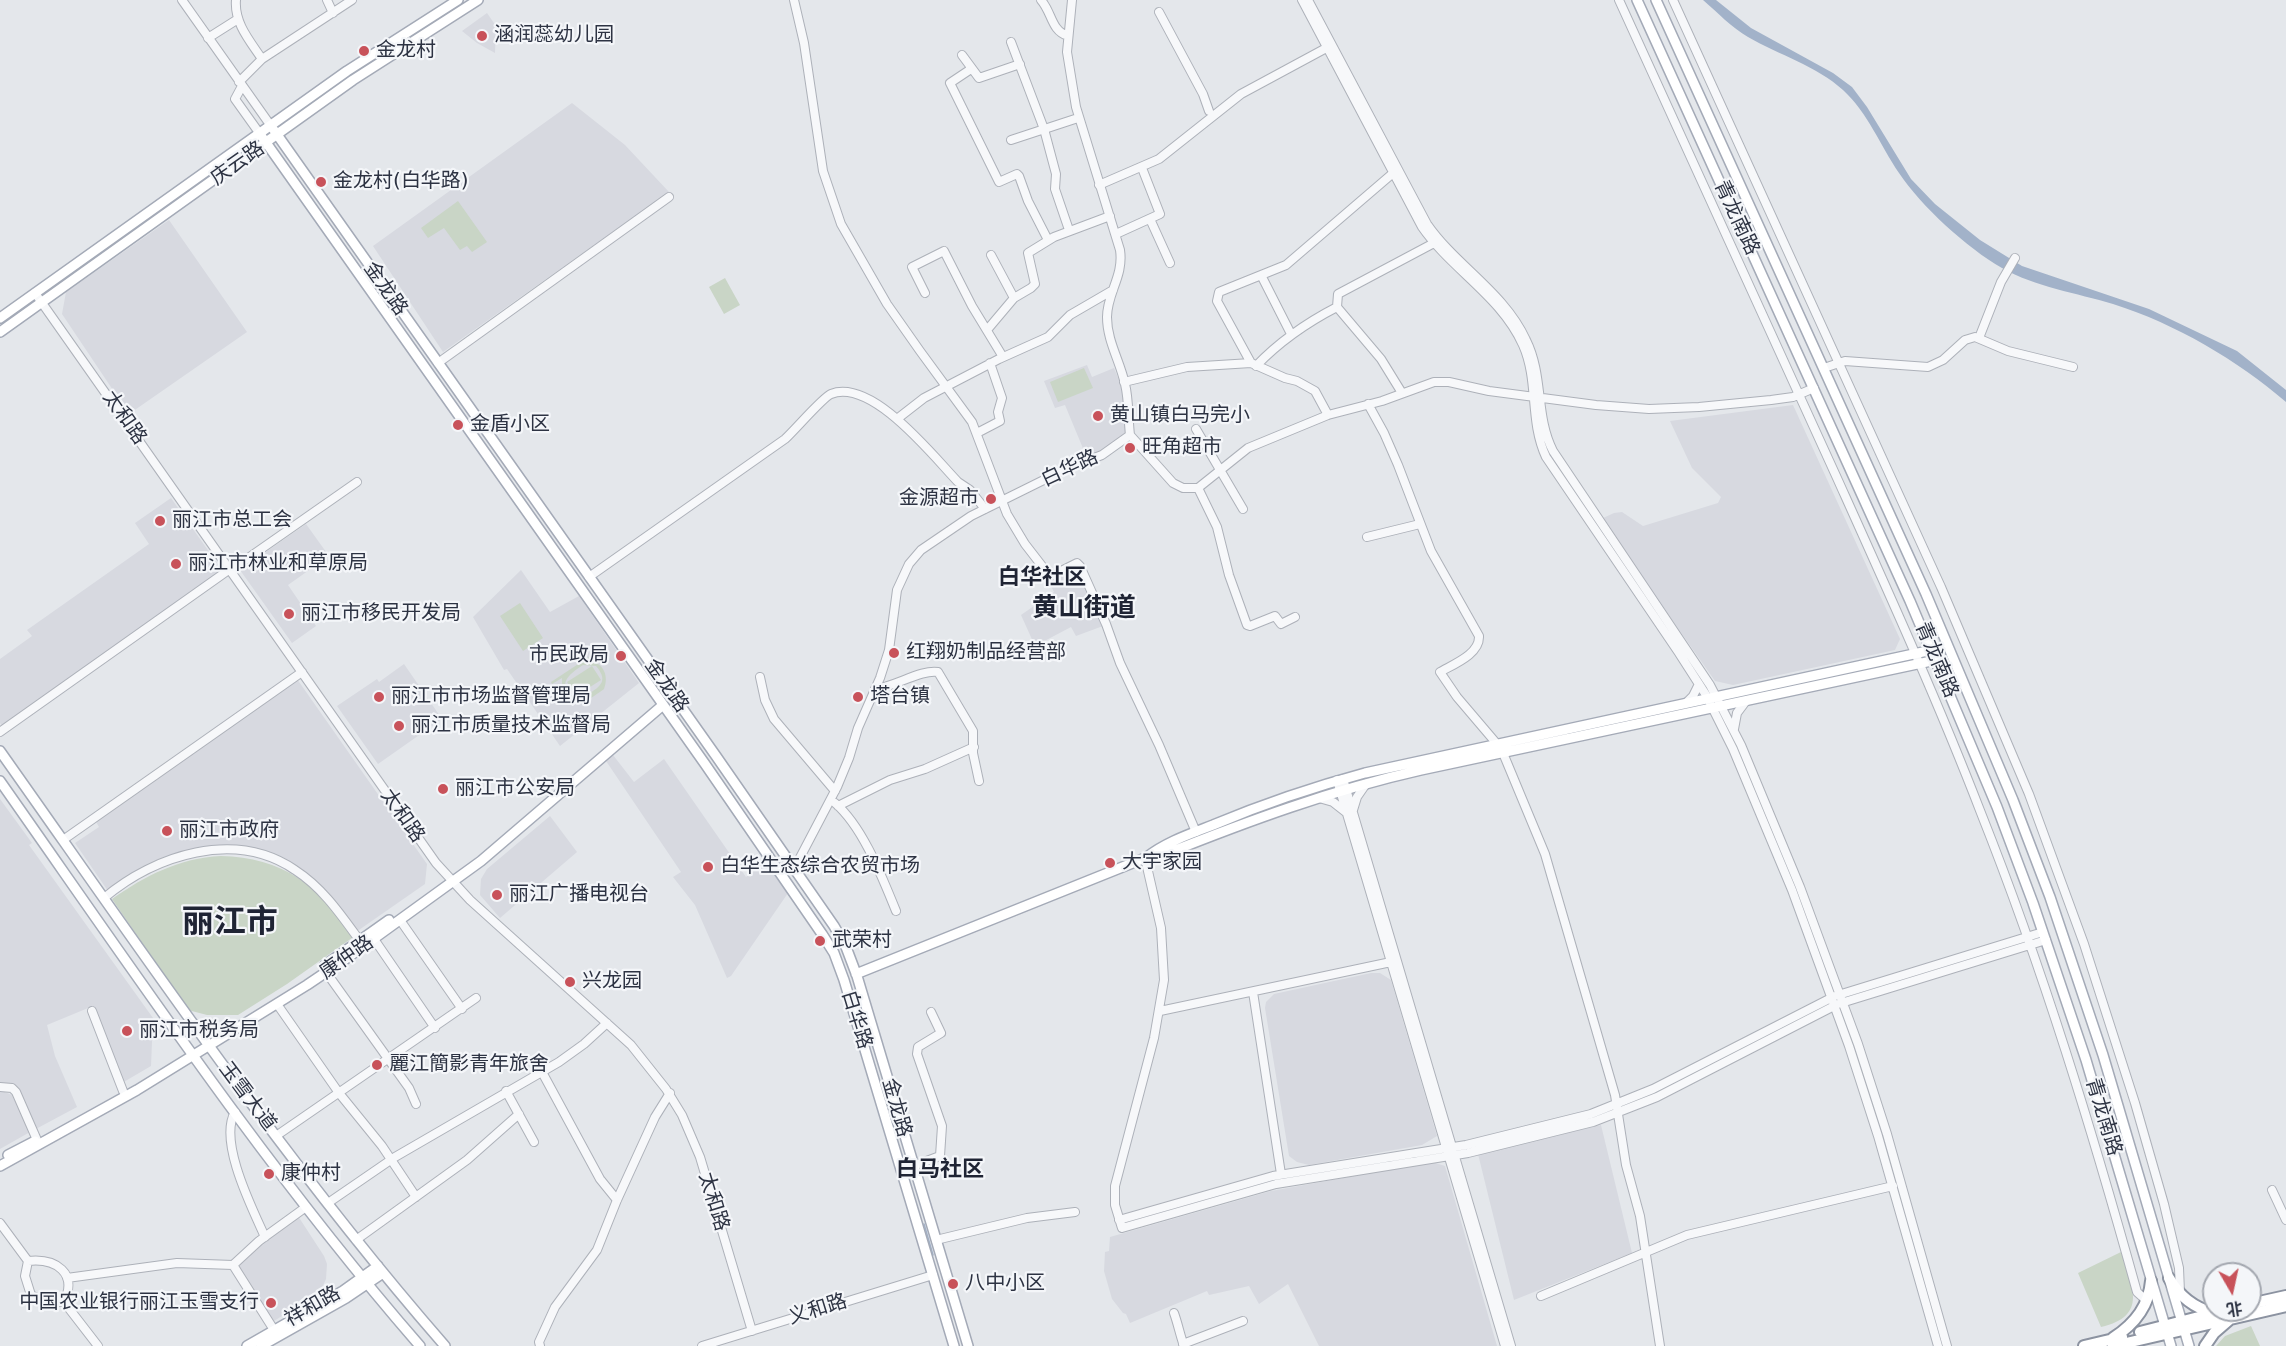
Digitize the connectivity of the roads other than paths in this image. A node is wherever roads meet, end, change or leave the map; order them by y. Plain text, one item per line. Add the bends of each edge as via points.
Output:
1 (182, 0) edge
2 (237, 0) edge
3 (327, 0) edge
4 (352, 0) edge
5 (458, 0) edge
6 (478, 0) edge
7 (794, 0) edge
8 (1041, 0) edge
9 (1073, 0) edge
10 (1302, 0) edge
11 (1308, 0) edge
12 (1619, 0) edge
13 (1637, 0) edge
14 (1656, 0) edge
15 (1673, 0) edge
16 (446, 3) edge
17 (1160, 12) dead end
18 (333, 13) junction
19 (238, 20) junction
20 (1068, 36) junction
21 (208, 38) junction
22 (1011, 42) dead end
23 (1328, 44) junction
24 (962, 55) dead end
25 (262, 59) junction
26 (1020, 64) junction
27 (971, 69) junction
28 (241, 84) junction
29 (1209, 111) junction
30 (1078, 118) junction
31 (271, 126) junction
32 (1044, 129) junction
33 (260, 134) junction
34 (277, 135) junction
35 (1011, 140) dead end
36 (266, 143) junction
37 (1142, 168) junction
38 (1392, 174) junction
39 (1098, 183) junction
40 (669, 197) dead end
41 (1110, 216) junction
42 (1150, 219) junction
43 (1069, 230) junction
44 (1116, 234) junction
45 (1048, 240) junction
46 (1434, 243) junction
47 (991, 255) dead end
48 (2015, 258) dead end
49 (1170, 263) dead end
50 (1261, 275) junction
51 (1114, 290) junction
52 (35, 293) junction
53 (925, 293) dead end
54 (1014, 298) junction
55 (42, 302) junction
56 (1337, 307) junction
57 (0, 318) edge
58 (987, 330) junction
59 (0, 332) edge
60 (1291, 334) junction
61 (1979, 338) junction
62 (1004, 357) junction
63 (438, 363) junction
64 (990, 363) junction
65 (1839, 363) junction
66 (1253, 364) junction
67 (2073, 367) dead end
68 (1824, 368) junction
69 (1124, 382) junction
70 (946, 387) junction
71 (1814, 388) junction
72 (1402, 393) junction
73 (1799, 394) junction
74 (1537, 396) junction
75 (1368, 405) junction
76 (1328, 415) junction
77 (897, 419) junction
78 (1196, 429) dead end
79 (977, 433) junction
80 (1130, 435) junction
81 (1221, 470) junction
82 (357, 482) dead end
83 (1198, 488) junction
84 (1001, 501) junction
85 (985, 509) junction
86 (1243, 509) dead end
87 (1420, 524) junction
88 (1367, 537) dead end
89 (231, 570) junction
90 (589, 577) junction
91 (1295, 617) dead end
92 (1932, 650) junction
93 (1916, 654) junction
94 (1936, 660) junction
95 (1920, 663) junction
96 (302, 672) junction
97 (760, 677) dead end
98 (1699, 684) junction
99 (1710, 685) junction
100 (875, 689) junction
101 (1736, 692) junction
102 (1712, 697) junction
103 (1746, 701) junction
104 (662, 703) junction
105 (1686, 703) junction
106 (1718, 707) junction
107 (1695, 712) junction
108 (1719, 719) junction
109 (1734, 730) junction
110 (0, 732) edge
111 (1497, 744) junction
112 (974, 747) junction
113 (0, 751) edge
114 (1503, 753) junction
115 (979, 781) dead end
116 (0, 782) edge
117 (1368, 783) junction
118 (1342, 785) junction
119 (835, 791) junction
120 (1314, 798) junction
121 (830, 801) junction
122 (838, 806) junction
123 (1350, 813) junction
124 (1196, 832) junction
125 (63, 840) junction
126 (1145, 858) junction
127 (794, 869) junction
128 (784, 878) joint
129 (451, 880) junction
130 (104, 898) junction
131 (896, 911) dead end
132 (400, 920) junction
133 (2045, 936) junction
134 (374, 939) junction
135 (360, 941) junction
136 (2029, 941) junction
137 (1391, 962) junction
138 (326, 972) junction
139 (856, 974) junction
140 (1253, 992) junction
141 (476, 998) dead end
142 (1837, 1000) junction
143 (277, 1004) junction
144 (462, 1009) junction
145 (93, 1011) dead end
146 (1160, 1011) junction
147 (931, 1012) dead end
148 (608, 1023) junction
149 (435, 1028) junction
150 (207, 1043) junction
151 (192, 1053) junction
152 (389, 1059) junction
153 (542, 1072) junction
154 (0, 1087) edge
155 (123, 1091) junction
156 (506, 1091) junction
157 (339, 1093) junction
158 (670, 1094) junction
159 (416, 1104) dead end
160 (1618, 1109) junction
161 (235, 1112) junction
162 (519, 1114) junction
163 (276, 1136) junction
164 (37, 1140) junction
165 (534, 1142) dead end
166 (1450, 1151) junction
167 (0, 1159) edge
168 (392, 1160) junction
169 (0, 1166) edge
170 (913, 1166) junction
171 (1281, 1174) junction
172 (1893, 1186) junction
173 (2272, 1190) dead end
174 (417, 1197) junction
175 (617, 1200) junction
176 (328, 1203) junction
177 (306, 1207) junction
178 (1075, 1212) dead end
179 (2286, 1220) edge
180 (0, 1223) edge
181 (1120, 1224) junction
182 (265, 1237) junction
183 (356, 1240) junction
184 (936, 1240) junction
185 (1646, 1252) junction
186 (28, 1261) junction
187 (233, 1264) junction
188 (380, 1270) junction
189 (933, 1275) junction
190 (67, 1278) junction
191 (2169, 1278) junction
192 (364, 1281) junction
193 (2151, 1281) junction
194 (2180, 1294) junction
195 (1541, 1296) dead end
196 (2286, 1296) edge
197 (2147, 1301) junction
198 (2262, 1301) edge
199 (64, 1302) junction
200 (2286, 1306) edge
201 (2202, 1308) edge
202 (2262, 1311) edge
203 (1174, 1312) dead end
204 (2202, 1318) edge
205 (1243, 1321) dead end
206 (2203, 1322) edge
207 (2228, 1322) edge
208 (2183, 1325) junction
209 (274, 1330) junction
210 (2166, 1330) junction
211 (752, 1331) junction
212 (2111, 1344) edge
213 (1184, 1345) edge
214 (98, 1346) edge
215 (247, 1346) edge
216 (261, 1346) edge
217 (420, 1346) edge
218 (444, 1346) edge
219 (540, 1346) edge
220 (702, 1346) edge
221 (954, 1346) edge
222 (968, 1346) edge
223 (1505, 1346) edge
224 (1510, 1346) edge
225 (1660, 1346) edge
226 (1938, 1346) edge
227 (1947, 1346) edge
228 (2084, 1346) edge
229 (2130, 1346) edge
230 (2170, 1346) edge
231 (2189, 1346) edge
232 (2205, 1346) edge

1 - 21 street, 金龙路
2 - 19 street
3 - 18 street
4 - 18 street
5 - 16 main road, 庆云路
6 - 34 main road, 庆云路 via 353,80
7 - 70 street via 823,171 841,224 887,304
8 - 20 street via 1056,29
9 - 20 street
10 - 23 street
11 - 23 street
12 - 73 street
13 - 71 main road, 青龙南路
14 - 68 main road, 青龙南路
15 - 65 street
16 - 31 main road, 庆云路
17 - 29 street
18 - 25 street
19 - 21 street
19 - 25 street
20 - 30 street
21 - 28 street, 金龙路
22 - 26 street
23 - 29 street via 1250,82
23 - 37 street via 1241,94
23 - 38 street
23 - 74 street via 1427,224 1443,246 1495,294 1522,331 1534,361
24 - 27 street
25 - 28 street
26 - 27 street via 982,78 977,78
26 - 32 street
27 - 45 street via 950,83 999,182 1019,176
28 - 31 street, 金龙路
28 - 33 street, 金龙路 via 235,99
29 - 39 street via 1156,154
30 - 32 street
30 - 39 street
31 - 33 main road, 庆云路
31 - 34 main road, 金龙路
32 - 35 street
32 - 43 street via 1056,174 1055,189
33 - 36 main road, 金龙路
33 - 52 main road, 庆云路
34 - 36 main road, 庆云路
34 - 63 main road, 金龙路
36 - 55 main road, 庆云路
36 - 104 main road, 金龙路
37 - 39 street
37 - 42 street via 1160,214
38 - 46 street
38 - 50 street via 1290,261
39 - 41 street
40 - 63 street
41 - 43 street
41 - 44 street
42 - 44 street
42 - 49 street
43 - 45 street
44 - 51 street via 1121,266
45 - 54 street via 1028,253 1035,284
46 - 56 street via 1338,294
46 - 74 street via 1510,322 1529,362
47 - 54 street
48 - 61 street
50 - 60 street
50 - 66 street via 1226,288 1217,296
51 - 62 street via 1070,315 1048,337
51 - 69 street via 1108,305 1108,327
52 - 55 street, 太和路
52 - 57 main road, 庆云路
53 - 58 street via 912,267 944,251
54 - 58 street
55 - 59 main road, 庆云路
55 - 89 street, 太和路
56 - 60 street
56 - 72 street via 1381,359
58 - 62 street
60 - 66 street
61 - 65 street via 1970,337 1943,360 1928,367 1845,360
61 - 67 street via 2008,351
62 - 64 street
63 - 90 main road, 金龙路
64 - 70 street
64 - 79 street via 1002,398 1000,421
65 - 68 street
65 - 194 street via 1988,693 2065,891 2155,1170 2179,1268
66 - 69 street via 1187,367
66 - 76 street via 1315,391
68 - 191 main road, 青龙南路 via 1950,646 2032,849 2103,1055
69 - 80 street
70 - 77 street
70 - 79 street
71 - 73 street
71 - 92 main road, 青龙南路
72 - 74 street via 1439,381
72 - 75 street
73 - 74 street via 1666,409 1614,407
73 - 93 street
74 - 98 street via 1537,432 1546,457
74 - 99 street via 1543,428 1553,451
75 - 76 street
75 - 87 street via 1398,465
76 - 81 street via 1248,448
77 - 85 street
77 - 90 street via 869,398 845,392 826,396 785,439
78 - 81 street
79 - 84 street
80 - 83 street via 1173,483 1184,489
80 - 84 street, 白华路 via 1102,454
81 - 83 street
81 - 86 street
82 - 89 street
83 - 91 street via 1217,527 1246,625 1275,616 1281,624
84 - 85 street, 白华路
84 - 124 street via 1018,535 1047,574 1077,563 1080,566 1119,663
85 - 100 street, 白华路 via 921,550 905,569 897,590 889,650
87 - 88 street
87 - 111 street via 1480,639 1476,650 1440,672
89 - 96 street, 太和路
89 - 110 street
90 - 127 main road, 金龙路
92 - 93 main road
92 - 94 main road, 青龙南路
93 - 95 street
93 - 101 main road
94 - 95 main road
94 - 133 main road, 青龙南路
95 - 103 main road
95 - 136 street
96 - 125 street
96 - 129 street, 太和路
97 - 119 street via 774,719
98 - 102 street
98 - 105 street
99 - 101 street
99 - 102 street
100 - 112 street via 938,672 973,731
100 - 119 street, 白华路
101 - 102 main road
102 - 105 main road
102 - 106 street
103 - 106 main road
103 - 109 street via 1737,713
104 - 128 main road, 金龙路
104 - 129 main road, 康仲路
105 - 111 main road
106 - 107 main road
106 - 108 street
106 - 109 street
107 - 108 street
107 - 114 main road
108 - 142 street
109 - 142 street via 1788,855
111 - 118 main road
112 - 115 street
112 - 122 street via 890,780
113 - 125 main road, 玉雪大道
114 - 117 main road
114 - 160 street via 1545,854
116 - 151 main road, 玉雪大道
117 - 118 main road
117 - 123 street
118 - 120 main road
118 - 123 street
118 - 124 main road via 1278,799
119 - 121 street, 白华路
120 - 123 street via 1333,802
120 - 126 main road via 1163,855
121 - 122 street
121 - 127 street, 白华路
122 - 131 street via 873,857
123 - 137 street
123 - 166 street
124 - 126 main road via 1161,846
125 - 130 main road, 玉雪大道
126 - 139 main road
126 - 146 street via 1163,940
127 - 139 main road, 金龙路 via 840,937
128 - 189 main road, 白华路 via 828,943 841,971
129 - 132 main road, 康仲路
129 - 135 main road, 康仲路
129 - 148 street, 太和路
130 - 135 street via 138,873 165,861 209,850 240,850 277,860 302,875 334,905
130 - 150 main road, 玉雪大道
132 - 134 main road, 康仲路
132 - 144 street
133 - 136 street
133 - 193 main road, 青龙南路
134 - 138 main road, 康仲路
134 - 149 street
135 - 150 main road, 康仲路
136 - 142 street
136 - 197 street via 2137,1292
137 - 140 street
137 - 166 street
138 - 143 main road, 康仲路
138 - 152 street
139 - 170 main road, 金龙路
140 - 146 street
140 - 171 street
141 - 144 street
142 - 160 street via 1657,1096
142 - 172 street
142 - 227 street via 1887,1134
143 - 150 main road, 康仲路
143 - 157 street
144 - 149 street
145 - 155 street
146 - 181 street via 1115,1186
147 - 170 street via 941,1034 918,1047 917,1057 942,1126 940,1156
148 - 153 street via 577,1050
148 - 158 street, 太和路 via 642,1056
149 - 152 street
150 - 151 main road, 康仲路
150 - 163 main road, 玉雪大道
151 - 155 main road, 康仲路
151 - 161 main road, 玉雪大道
151 - 169 main road, 康仲路 via 103,1110
152 - 157 street
152 - 159 street
153 - 156 street
153 - 175 street via 600,1179
154 - 164 street via 16,1092
155 - 164 main road, 康仲路
156 - 162 street
156 - 168 street
157 - 163 street
157 - 168 street
158 - 175 street
158 - 211 street, 太和路 via 702,1164
160 - 166 street via 1574,1126
160 - 185 street
161 - 177 main road, 玉雪大道
161 - 182 street via 230,1128 235,1167
162 - 165 street
162 - 174 street via 474,1155
163 - 176 main road, 玉雪大道
164 - 167 main road, 康仲路
166 - 171 street
166 - 181 street via 1276,1184
166 - 223 street
166 - 224 street
168 - 174 street
168 - 176 street
170 - 184 main road, 金龙路
171 - 181 street
172 - 185 street via 1717,1227
172 - 226 street
173 - 179 street
174 - 183 street
175 - 219 street via 597,1250 549,1317
176 - 183 main road, 玉雪大道
177 - 182 street
177 - 192 main road, 玉雪大道
178 - 184 street via 1027,1218
180 - 186 street
182 - 187 street
183 - 188 main road, 玉雪大道
184 - 222 main road, 金龙路
185 - 195 street
185 - 225 street
186 - 190 street via 55,1264
186 - 199 street via 25,1276 31,1295 46,1302
187 - 190 street via 177,1263
187 - 209 street
188 - 192 main road, 祥和路
188 - 218 main road, 玉雪大道
189 - 211 street, 义和路
189 - 221 main road, 白华路
190 - 199 street
191 - 194 highway
191 - 208 main road, 青龙南路
192 - 209 main road, 祥和路
192 - 216 main road, 祥和路
192 - 217 main road, 玉雪大道
193 - 197 highway
193 - 210 main road, 青龙南路
194 - 201 highway
196 - 198 highway
197 - 212 highway via 2134,1322
199 - 214 street
200 - 202 highway
203 - 213 street
204 - 208 highway
205 - 213 street
206 - 208 highway
207 - 232 highway
208 - 210 highway
208 - 231 main road, 青龙南路
209 - 215 main road, 祥和路
210 - 212 highway
210 - 230 main road, 青龙南路
211 - 220 street, 义和路
212 - 228 highway
212 - 229 highway

